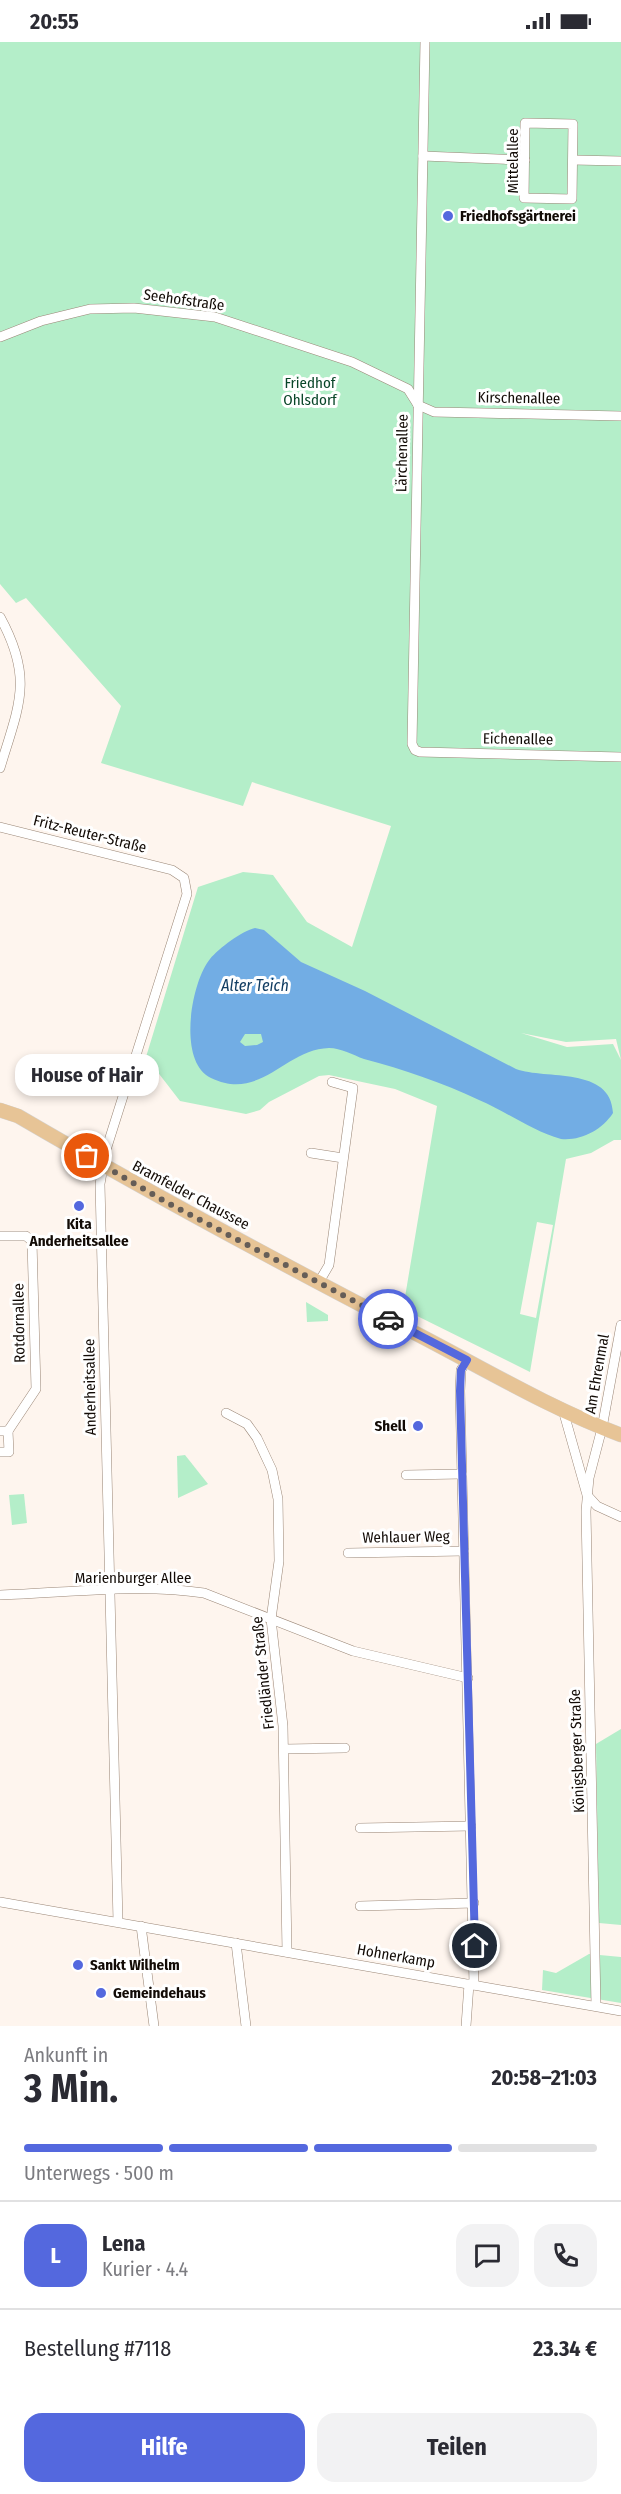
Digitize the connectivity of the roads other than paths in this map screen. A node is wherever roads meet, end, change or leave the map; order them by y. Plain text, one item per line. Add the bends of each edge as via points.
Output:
1 (425, 42) edge
2 (423, 156) junction
3 (525, 160) junction
4 (573, 160) junction
5 (621, 161) edge
6 (0, 337) edge
7 (418, 405) junction
8 (621, 416) edge
9 (0, 617) edge
10 (415, 750) joint
11 (621, 757) edge
12 (0, 768) edge
13 (0, 827) edge
14 (172, 870) joint
15 (332, 1082) dead end
16 (0, 1100) edge
17 (0, 1110) edge
18 (18, 1116) junction
19 (311, 1153) dead end
20 (343, 1158) junction
21 (103, 1166) junction
22 (0, 1236) edge
23 (319, 1282) junction
24 (621, 1325) edge
25 (467, 1360) junction
26 (563, 1410) junction
27 (226, 1413) dead end
28 (602, 1428) junction
29 (4, 1431) edge
30 (621, 1435) edge
31 (0, 1452) edge
32 (462, 1474) junction
33 (406, 1475) dead end
34 (587, 1495) junction
35 (621, 1516) edge
36 (464, 1551) junction
37 (348, 1553) dead end
38 (110, 1591) junction
39 (0, 1595) edge
40 (271, 1618) junction
41 (468, 1678) junction
42 (345, 1748) dead end
43 (284, 1749) junction
44 (471, 1826) junction
45 (360, 1828) dead end
46 (0, 1902) edge
47 (474, 1903) junction
48 (360, 1906) dead end
49 (118, 1922) junction
50 (141, 1926) junction
51 (236, 1943) junction
52 (287, 1952) junction
53 (472, 1984) junction
54 (596, 2006) junction
55 (621, 2011) edge
56 (154, 2026) edge
57 (246, 2026) edge
58 (466, 2026) edge

1 - 2 street, Lärchenallee
2 - 3 street
2 - 7 street, Lärchenallee
3 - 4 street, Mittelallee via 525,123 573,124
3 - 4 street, Mittelallee via 524,198 572,199
4 - 5 street
6 - 7 street, Seehofstraße via 41,321 90,309 134,308 215,317 352,362 408,389
7 - 8 street, Kirschenallee via 434,412
7 - 10 street, Lärchenallee via 412,744
9 - 12 street via 14,646 22,696
10 - 11 street, Eichenallee
13 - 14 street, Fritz-Reuter-Straße
14 - 21 street, Anderheitsallee via 184,878 187,894
15 - 20 street via 352,1088
16 - 18 main road, Bramfelder Chaussee
17 - 18 main road, Bramfelder Chaussee
18 - 21 main road, Bramfelder Chaussee
19 - 20 street
20 - 23 street via 329,1264
21 - 23 main road, Bramfelder Chaussee
21 - 38 street, Anderheitsallee via 100,1184
22 - 29 street, Rotdornallee via 26,1236 32,1241 36,1389
23 - 25 main road, Bramfelder Chaussee
24 - 28 street, Am Ehrenmal
25 - 26 main road, Bramfelder Chaussee
25 - 32 street via 461,1370 460,1391
26 - 28 main road, Bramfelder Chaussee
26 - 34 street, Königsberger Straße
27 - 40 street, Friedländer Straße via 252,1429 275,1479 279,1554
28 - 30 main road, Bramfelder Chaussee
28 - 34 street, Königsberger Straße
29 - 31 street, Rotdornallee via 9,1452
32 - 33 street
32 - 36 street
34 - 35 street via 597,1506
34 - 54 street, Königsberger Straße
36 - 37 street, Wehlauer Weg
36 - 41 street
38 - 39 street, Marienburger Allee
38 - 40 street, Marienburger Allee via 204,1593
38 - 49 street, Anderheitsallee
40 - 41 street, Marienburger Allee via 353,1651
40 - 43 street, Friedländer Straße
41 - 44 street
42 - 43 street
43 - 52 street, Friedländer Straße
44 - 45 street
44 - 47 street
46 - 49 street, Hohnerkamp
47 - 48 street
47 - 53 street
49 - 50 street, Hohnerkamp
50 - 51 street, Hohnerkamp
50 - 56 street
51 - 52 street, Hohnerkamp
51 - 57 street
52 - 53 street, Hohnerkamp
53 - 54 street, Hohnerkamp
53 - 58 street
54 - 55 street, Hohnerkamp

